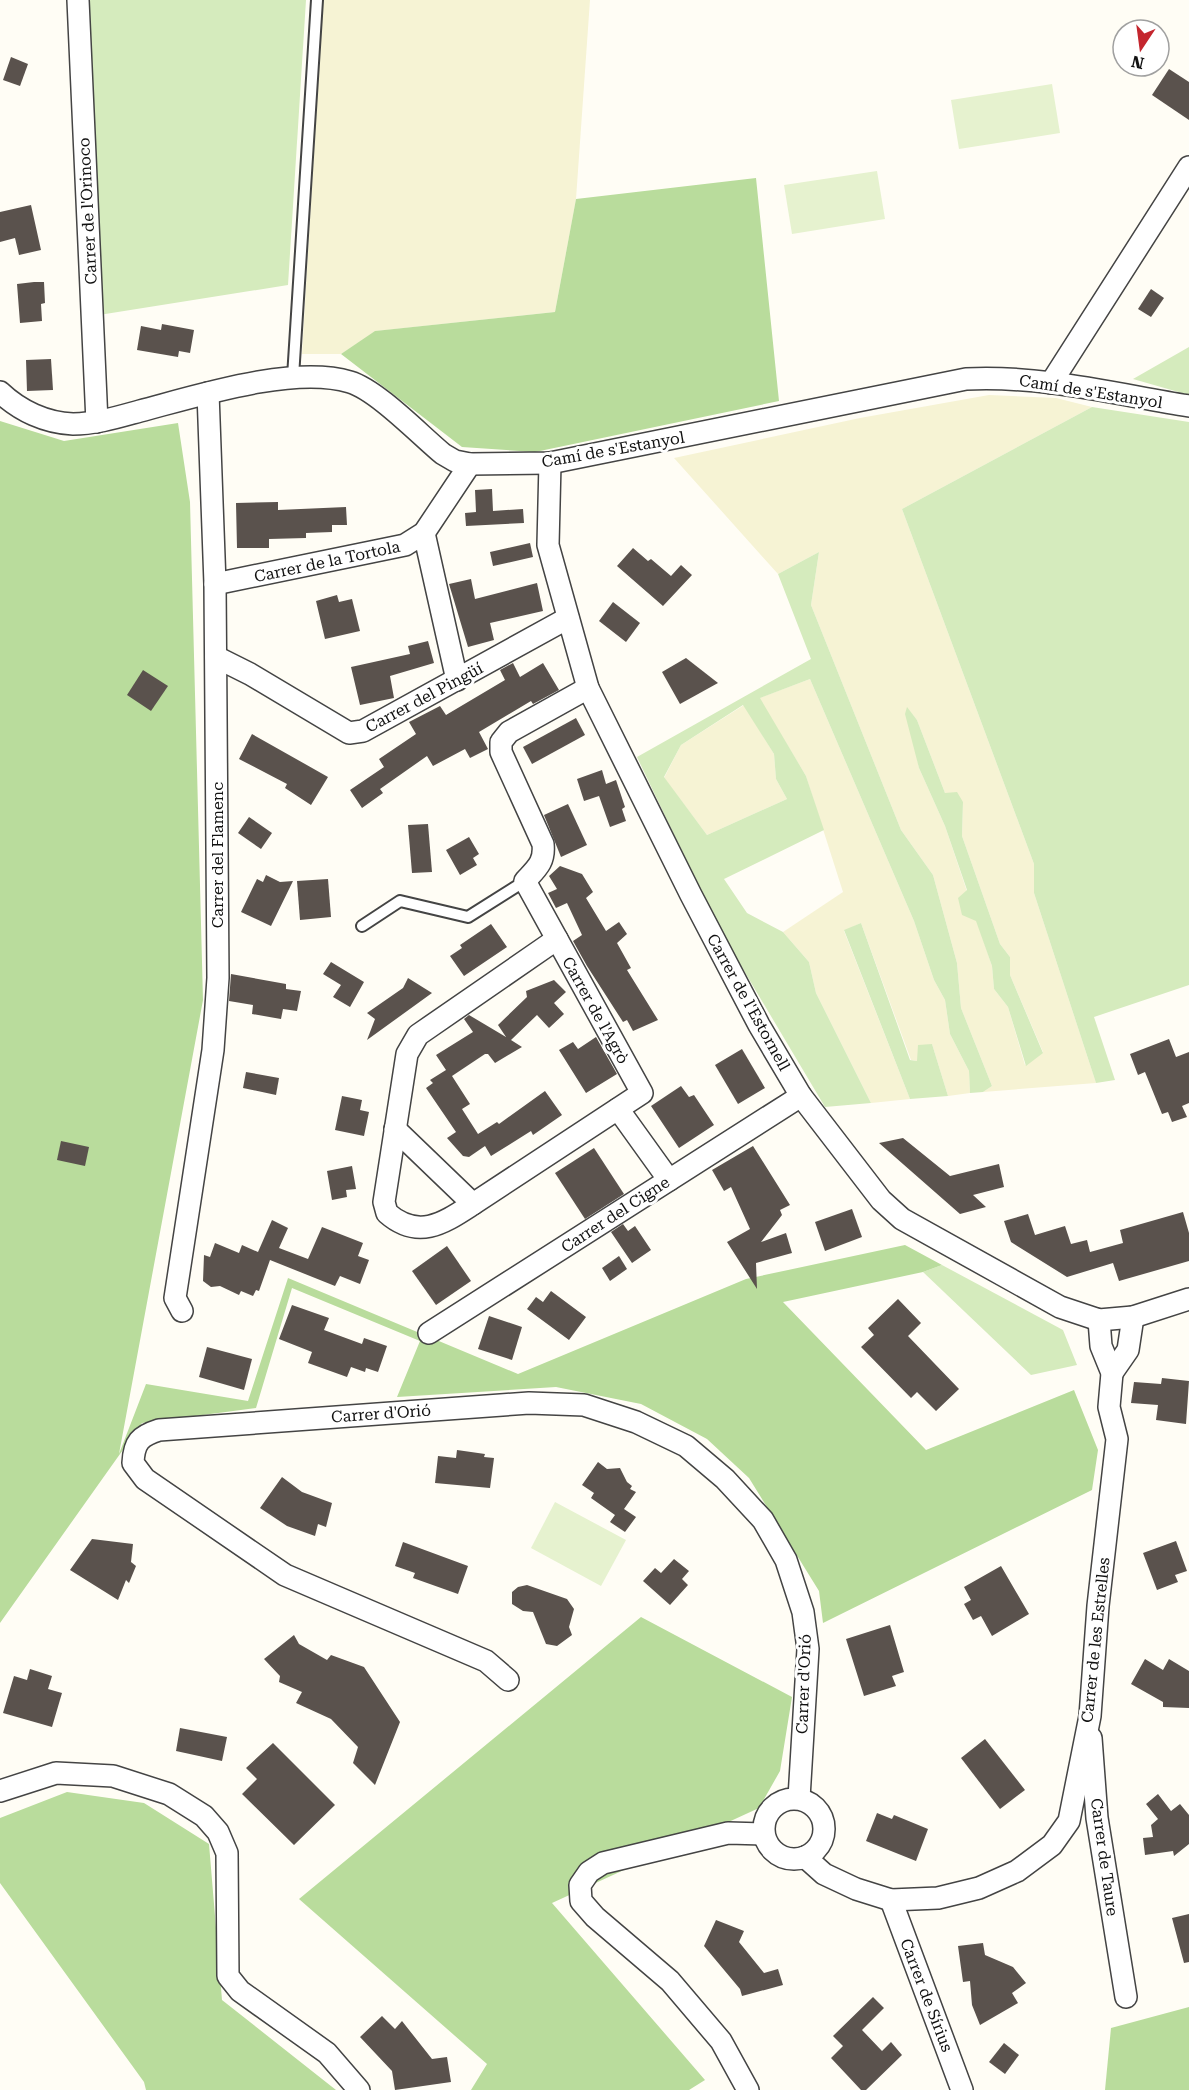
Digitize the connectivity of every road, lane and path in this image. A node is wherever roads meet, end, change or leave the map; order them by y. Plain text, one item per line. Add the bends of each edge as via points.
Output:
1 (78, 0) edge
2 (317, 0) edge
3 (1189, 167) edge
4 (293, 377) junction
5 (1051, 383) junction
6 (0, 392) edge
7 (208, 393) junction
8 (1189, 406) edge
9 (97, 422) junction
10 (550, 463) junction
11 (470, 464) junction
12 (424, 533) junction
13 (215, 584) junction
14 (567, 618) junction
15 (216, 657) junction
16 (457, 680) junction
17 (588, 688) junction
18 (525, 880) junction
19 (362, 926) dead end
20 (556, 939) junction
21 (801, 1096) junction
22 (618, 1109) junction
23 (395, 1129) junction
24 (669, 1180) junction
25 (473, 1204) junction
26 (1189, 1299) edge
27 (182, 1311) dead end
28 (1133, 1317) junction
29 (1099, 1320) junction
30 (429, 1333) dead end
31 (1112, 1373) junction
32 (508, 1680) dead end
33 (1090, 1716) junction
34 (0, 1791) edge
35 (799, 1798) junction
36 (764, 1834) junction
37 (805, 1857) junction
38 (891, 1900) junction
39 (1126, 1997) dead end
40 (359, 2090) edge
41 (748, 2090) edge
42 (963, 2090) edge

1 - 9 street, Carrer de l'Orinoco
2 - 4 lane
3 - 5 street
4 - 7 street, Camí de s'Estanyol
4 - 11 street, Camí de s'Estanyol via 336,379 366,389 443,454
5 - 8 street, Camí de s'Estanyol
5 - 10 street, Camí de s'Estanyol via 1009,378 966,379
6 - 9 street, Camí de s'Estanyol via 16,406 47,420
7 - 9 street, Camí de s'Estanyol
7 - 13 street, Carrer del Flamenc
10 - 11 street, Camí de s'Estanyol
10 - 14 street, Carrer de l'Estornell via 548,545
11 - 12 street, Carrer de la Tortola
12 - 13 street, Carrer de la Tortola via 405,545
12 - 16 street
13 - 15 street, Carrer del Flamenc
14 - 16 street, Carrer del Pingüí
14 - 17 street, Carrer de l'Estornell
15 - 16 street, Carrer del Pingüí via 350,733 363,731
15 - 27 street, Carrer del Flamenc via 218,978 213,1050 175,1298
17 - 18 street via 508,732 501,742 501,752 543,844 541,864
17 - 21 street, Carrer de l'Estornell via 759,1025
18 - 19 lane via 468,916 400,901
18 - 20 street, Carrer de l'Agrò
20 - 22 street, Carrer de l'Agrò via 642,1093
20 - 23 street via 418,1035 410,1045
21 - 24 street, Carrer del Cigne
21 - 29 street, Carrer de l'Estornell via 881,1200 902,1219 1060,1307
22 - 24 street
22 - 25 street, Carrer de l'Agrò
23 - 25 street
23 - 25 street, Carrer de l'Agrò via 384,1202 387,1213 406,1224 430,1227
24 - 30 street, Carrer del Cigne
26 - 28 street, Carrer de l'Estornell
28 - 29 street, Carrer de l'Estornell
28 - 31 street, Carrer de les Estrelles via 1128,1350
29 - 31 street, Carrer de les Estrelles via 1101,1346
31 - 33 street, Carrer de les Estrelles via 1109,1407 1117,1439
32 - 35 street, Carrer d'Orió via 486,1660 285,1575 145,1479 133,1463 134,1447 142,1435 159,1430 529,1402 584,1405 636,1422 687,1446 763,1520 786,1560 803,1612 808,1649
33 - 38 street, Carrer de les Estrelles via 1069,1821 1052,1845 1017,1871 979,1888 938,1898
33 - 39 street, Carrer de Taure via 1097,1818
34 - 40 street via 56,1773 112,1776 169,1794 204,1815 218,1832 227,1854 228,1976 240,1991 327,2053
35 - 36 street via 789,1798 772,1807 766,1815
35 - 37 street via 816,1807 824,1825 820,1844
36 - 37 street via 779,1855
36 - 41 street via 728,1833 603,1863 589,1872 580,1885 581,1901 595,1917 670,1981 721,2041
37 - 38 street, Carrer de les Estrelles via 824,1874
38 - 42 street, Carrer de Sírius

